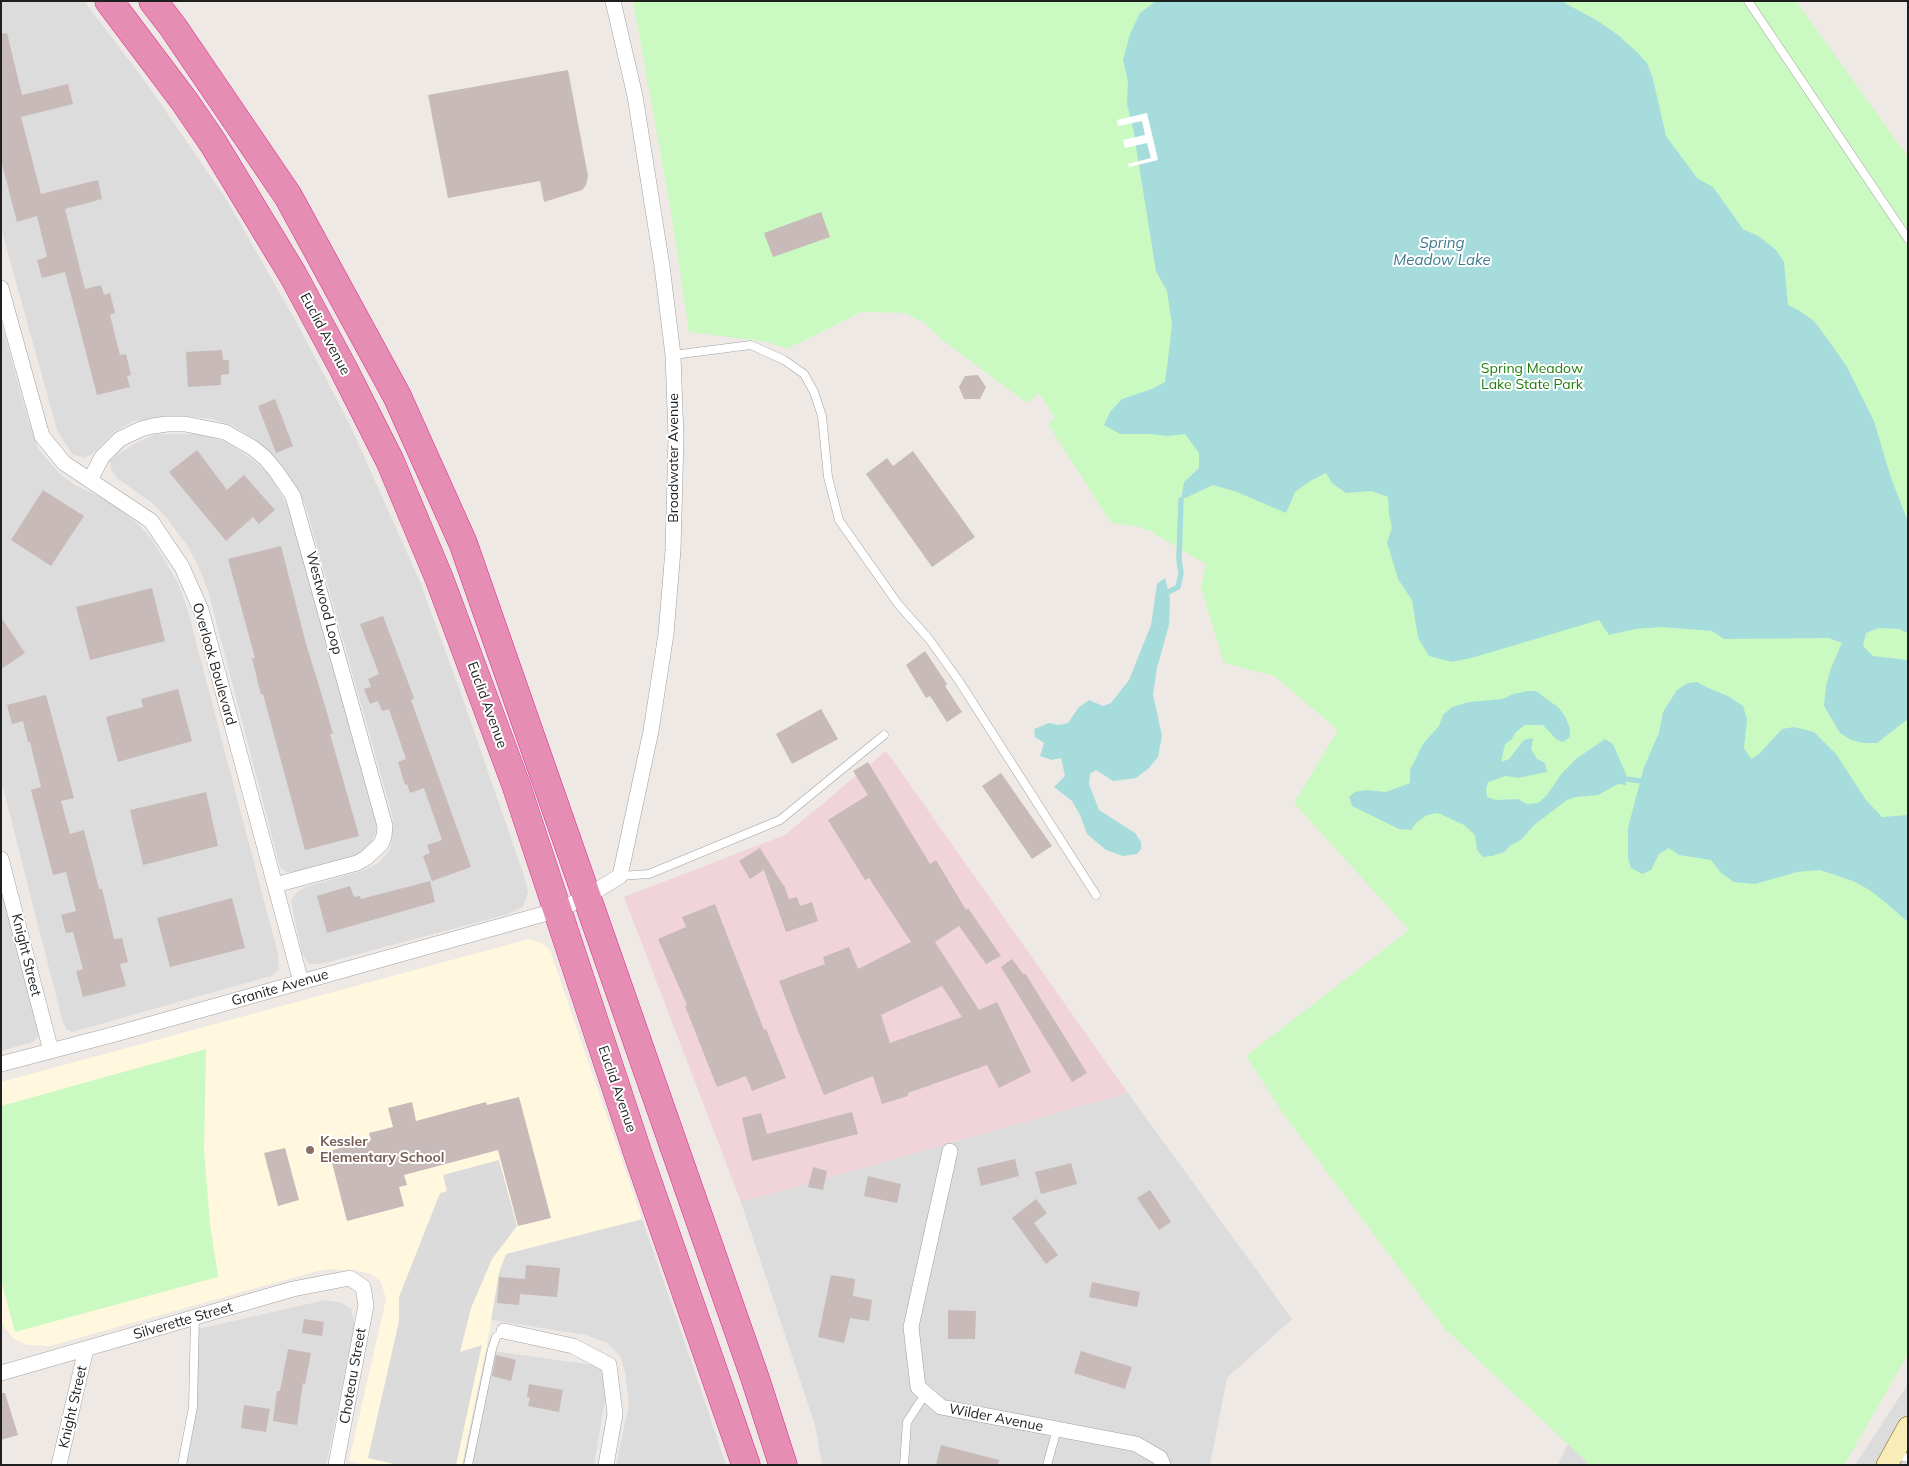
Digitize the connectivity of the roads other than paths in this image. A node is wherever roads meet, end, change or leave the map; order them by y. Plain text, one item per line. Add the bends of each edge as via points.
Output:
1 (109, 1) edge
2 (153, 1) edge
3 (612, 1) edge
4 (1748, 1) edge
5 (1908, 238) edge
6 (2, 293) edge
7 (673, 355) junction
8 (90, 480) junction
9 (884, 735) dead end
10 (1, 859) edge
11 (620, 876) junction
12 (275, 885) junction
13 (1096, 895) dead end
14 (586, 897) junction
15 (558, 910) junction
16 (301, 982) junction
17 (51, 1051) junction
18 (1, 1064) edge
19 (950, 1151) dead end
20 (363, 1287) joint
21 (194, 1317) junction
22 (504, 1331) joint
23 (86, 1348) junction
24 (3, 1368) edge
25 (755, 1378) junction
26 (721, 1392) junction
27 (926, 1393) junction
28 (1908, 1427) edge
29 (1057, 1429) junction
30 (1896, 1459) edge
31 (59, 1465) edge
32 (182, 1465) edge
33 (336, 1465) edge
34 (468, 1465) edge
35 (606, 1465) edge
36 (746, 1465) edge
37 (783, 1465) edge
38 (904, 1465) edge
39 (1047, 1465) edge
40 (1162, 1465) edge

1 - 15 highway, Euclid Avenue via 213,143 293,275 390,461 471,663
2 - 14 highway via 288,196 397,396 463,543
3 - 7 street, Broadwater Avenue via 635,96
4 - 5 lane
6 - 8 street, Overlook Boulevard via 42,436 64,463
7 - 11 street, Broadwater Avenue via 676,438 674,550 666,634 651,731
7 - 13 lane via 751,345 784,360 804,374 822,416 828,477 839,520 898,604 959,682
8 - 12 street, Overlook Boulevard via 151,521 182,567 200,610
8 - 12 street, Westwood Loop via 102,457 120,439 153,426 185,424 225,432 252,448 265,458 293,496 385,826 381,844 357,863
9 - 11 lane via 780,820 649,874
10 - 17 street, Knight Street
11 - 14 street
12 - 16 street, Overlook Boulevard
14 - 15 street, Granite Avenue
14 - 25 highway
15 - 16 street, Granite Avenue
15 - 26 highway, Euclid Avenue
16 - 17 street, Granite Avenue
17 - 18 street, Granite Avenue
19 - 27 street, Wilder Avenue via 911,1328 918,1387
20 - 21 street, Silverette Street via 350,1278 343,1279 293,1289
20 - 33 street, Choteau Street via 366,1304
21 - 23 street, Silverette Street
21 - 32 lane via 193,1407
22 - 34 lane via 496,1337 492,1349
22 - 35 street via 573,1346 610,1365 615,1414
23 - 24 street, Silverette Street
23 - 31 street, Knight Street
25 - 26 highway
25 - 37 highway
26 - 36 highway, Euclid Avenue
27 - 29 street, Wilder Avenue via 941,1407
27 - 38 lane via 907,1422
28 - 30 street
29 - 39 lane
29 - 40 street, Wilder Avenue via 1136,1444 1160,1458

